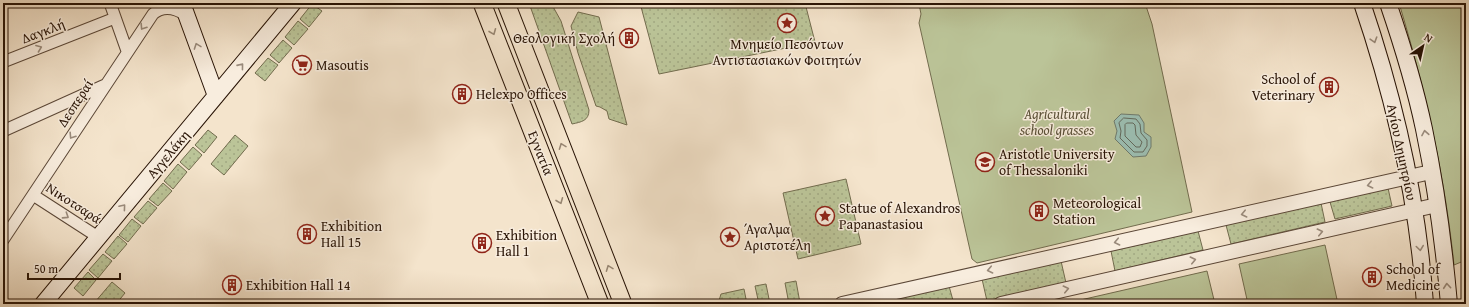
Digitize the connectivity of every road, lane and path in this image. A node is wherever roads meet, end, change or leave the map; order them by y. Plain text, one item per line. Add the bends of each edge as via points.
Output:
1 (110, 3) edge
2 (293, 3) edge
3 (482, 3) edge
4 (506, 3) edge
5 (1362, 3) edge
6 (1388, 3) edge
7 (184, 9) edge
8 (115, 18) junction
9 (127, 52) junction
10 (3, 62) edge
11 (105, 85) junction
12 (216, 96) junction
13 (3, 131) edge
14 (1431, 172) junction
15 (1408, 176) junction
16 (33, 194) junction
17 (1437, 205) junction
18 (1414, 210) junction
19 (98, 237) junction
20 (3, 240) edge
21 (43, 304) edge
22 (600, 304) edge
23 (623, 304) edge
24 (842, 304) edge
25 (1001, 304) edge
26 (1425, 304) edge
27 (1449, 304) edge

1 - 8 street
12 -> 2 main road, Αγγελάκη
3 -> 22 main road, Εγνατία
23 -> 4 main road, Εγνατία
5 -> 15 main road, Αγίου Δημητρίου via 1384,76
14 -> 6 main road, Αγίου Δημητρίου via 1418,102
7 -> 9 street, Δεσπεραί via 158,9
12 -> 7 main road
8 - 9 street
10 -> 8 street, Δαγκλή
9 - 11 street, Δεσπεραί
11 - 13 street
11 -> 16 street, Δεσπεραί
19 -> 12 main road, Αγγελάκη
14 - 15 street
14 - 17 main road, Αγίου Δημητρίου
15 - 18 main road, Αγίου Δημητρίου
15 -> 24 street
16 -> 19 street, Νικοτσαρά
16 - 20 street, Δεσπεραί
17 - 18 street
27 -> 17 main road, Αγίου Δημητρίου
25 -> 18 street
18 -> 26 main road, Αγίου Δημητρίου via 1421,249
19 - 21 main road, Αγγελάκη

